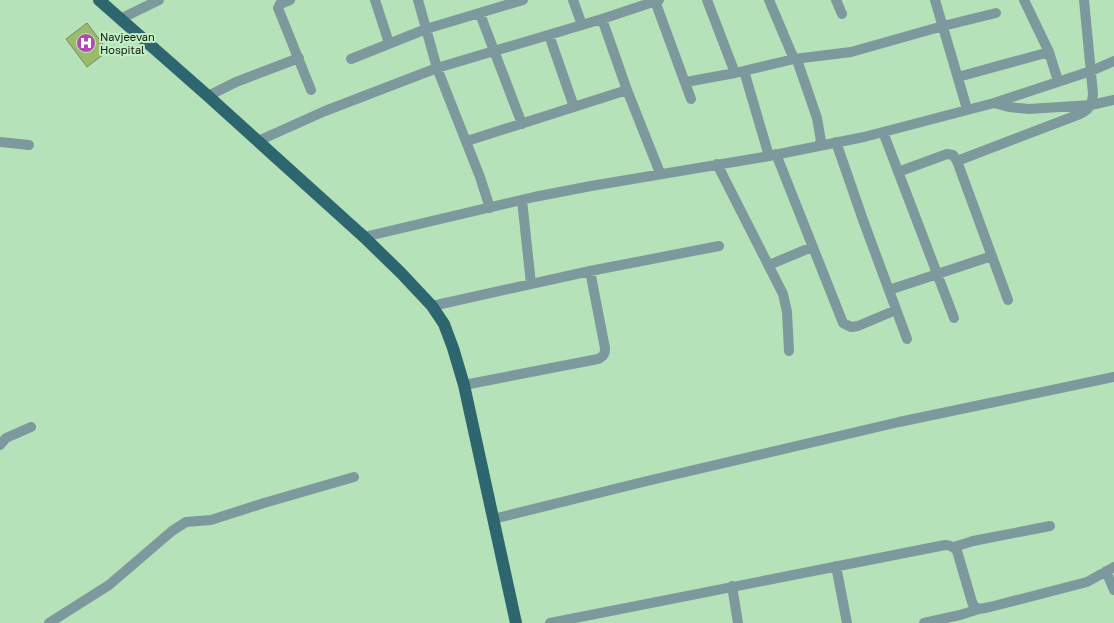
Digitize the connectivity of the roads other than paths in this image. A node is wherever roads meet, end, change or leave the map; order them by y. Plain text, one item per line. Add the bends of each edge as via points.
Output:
1 (99, 0) edge
2 (159, 0) edge
3 (290, 0) edge
4 (375, 0) edge
5 (418, 0) edge
6 (523, 0) edge
7 (573, 0) edge
8 (707, 0) edge
9 (769, 0) edge
10 (836, 0) edge
11 (935, 0) edge
12 (1024, 0) edge
13 (1084, 0) edge
14 (653, 1) edge
15 (491, 5) edge
16 (996, 13) dead end
17 (480, 14) junction
18 (842, 14) dead end
19 (120, 19) junction
20 (602, 19) junction
21 (582, 25) junction
22 (943, 26) junction
23 (426, 29) junction
24 (550, 35) junction
25 (389, 43) junction
26 (495, 52) junction
27 (1049, 52) junction
28 (299, 58) junction
29 (351, 59) dead end
30 (794, 59) junction
31 (1114, 61) edge
32 (437, 68) junction
33 (1091, 71) junction
34 (739, 72) junction
35 (958, 77) junction
36 (1058, 81) junction
37 (686, 82) junction
38 (311, 90) dead end
39 (627, 90) junction
40 (208, 96) junction
41 (691, 99) dead end
42 (1114, 100) edge
43 (994, 103) junction
44 (1091, 105) junction
45 (574, 107) junction
46 (967, 109) junction
47 (522, 124) junction
48 (882, 132) junction
49 (258, 141) junction
50 (0, 142) edge
51 (467, 142) junction
52 (836, 142) junction
53 (29, 145) dead end
54 (818, 146) junction
55 (772, 155) junction
56 (957, 162) junction
57 (718, 164) junction
58 (898, 172) junction
59 (660, 173) junction
60 (522, 200) junction
61 (490, 208) junction
62 (364, 237) junction
63 (719, 246) dead end
64 (812, 248) junction
65 (992, 256) junction
66 (769, 265) junction
67 (590, 271) junction
68 (937, 274) junction
69 (531, 284) junction
70 (889, 290) junction
71 (1008, 300) dead end
72 (432, 306) junction
73 (896, 310) junction
74 (954, 318) dead end
75 (907, 339) dead end
76 (789, 351) dead end
77 (1114, 377) edge
78 (464, 385) junction
79 (31, 427) dead end
80 (0, 445) edge
81 (354, 477) dead end
82 (494, 519) junction
83 (1050, 526) dead end
84 (954, 547) junction
85 (836, 566) junction
86 (1110, 569) edge
87 (732, 586) junction
88 (1114, 590) edge
89 (979, 609) junction
90 (961, 619) edge
91 (48, 623) edge
92 (516, 623) edge
93 (550, 623) edge
94 (738, 623) edge
95 (848, 623) edge
96 (924, 623) edge

1 - 19 main road
2 - 19 street
3 - 28 street via 280,4 278,8
4 - 25 street
5 - 23 street
6 - 15 street
7 - 21 street
8 - 34 street
9 - 30 street
10 - 18 street
11 - 22 street
12 - 27 street
13 - 33 street
14 - 20 street
14 - 37 street
15 - 17 street
16 - 22 street
17 - 23 street
17 - 26 street
19 - 40 main road
20 - 21 street
20 - 39 street
21 - 24 street
22 - 30 street via 851,52
22 - 35 street
23 - 25 street
23 - 32 street
24 - 26 street
24 - 45 street
25 - 29 street
26 - 32 street
26 - 47 street
27 - 35 street
27 - 36 street
28 - 38 street
28 - 40 street via 236,82
30 - 34 street
30 - 54 street via 797,60 817,118 821,141
31 - 33 street
32 - 49 street via 326,111
32 - 51 street
33 - 36 street
33 - 44 street
34 - 37 street
34 - 55 street
35 - 46 street
36 - 43 street
37 - 41 street
39 - 45 street
39 - 59 street
40 - 49 main road
42 - 44 street
43 - 44 street via 1023,109
43 - 46 street
44 - 56 street via 1085,112
45 - 47 street
46 - 48 street
47 - 51 street
48 - 52 street
48 - 58 street
49 - 62 main road
50 - 53 street
51 - 61 street
52 - 54 street
52 - 70 street
54 - 55 street
55 - 57 street
55 - 64 street
56 - 58 street via 950,154
56 - 65 street
57 - 59 street
57 - 66 street
58 - 68 street
59 - 60 street
60 - 61 street
60 - 69 street
61 - 62 street
62 - 72 main road
63 - 67 street
64 - 66 street
64 - 73 street via 839,317 846,326 858,326
65 - 68 street
65 - 71 street
66 - 76 street via 786,303
67 - 69 street
67 - 78 street via 605,348 603,356
68 - 70 street
68 - 74 street
69 - 72 street
70 - 73 street
72 - 78 main road via 444,324
73 - 75 street
77 - 82 street via 899,422
78 - 82 main road
79 - 80 street via 6,438
81 - 91 street via 211,520 186,522 172,531 110,585
82 - 92 main road
83 - 84 street
84 - 85 street via 945,545
84 - 89 street via 960,558 974,606
85 - 87 street
85 - 95 street
86 - 88 street
86 - 89 street via 1087,582
87 - 93 street
87 - 94 street
89 - 90 street
90 - 96 street

